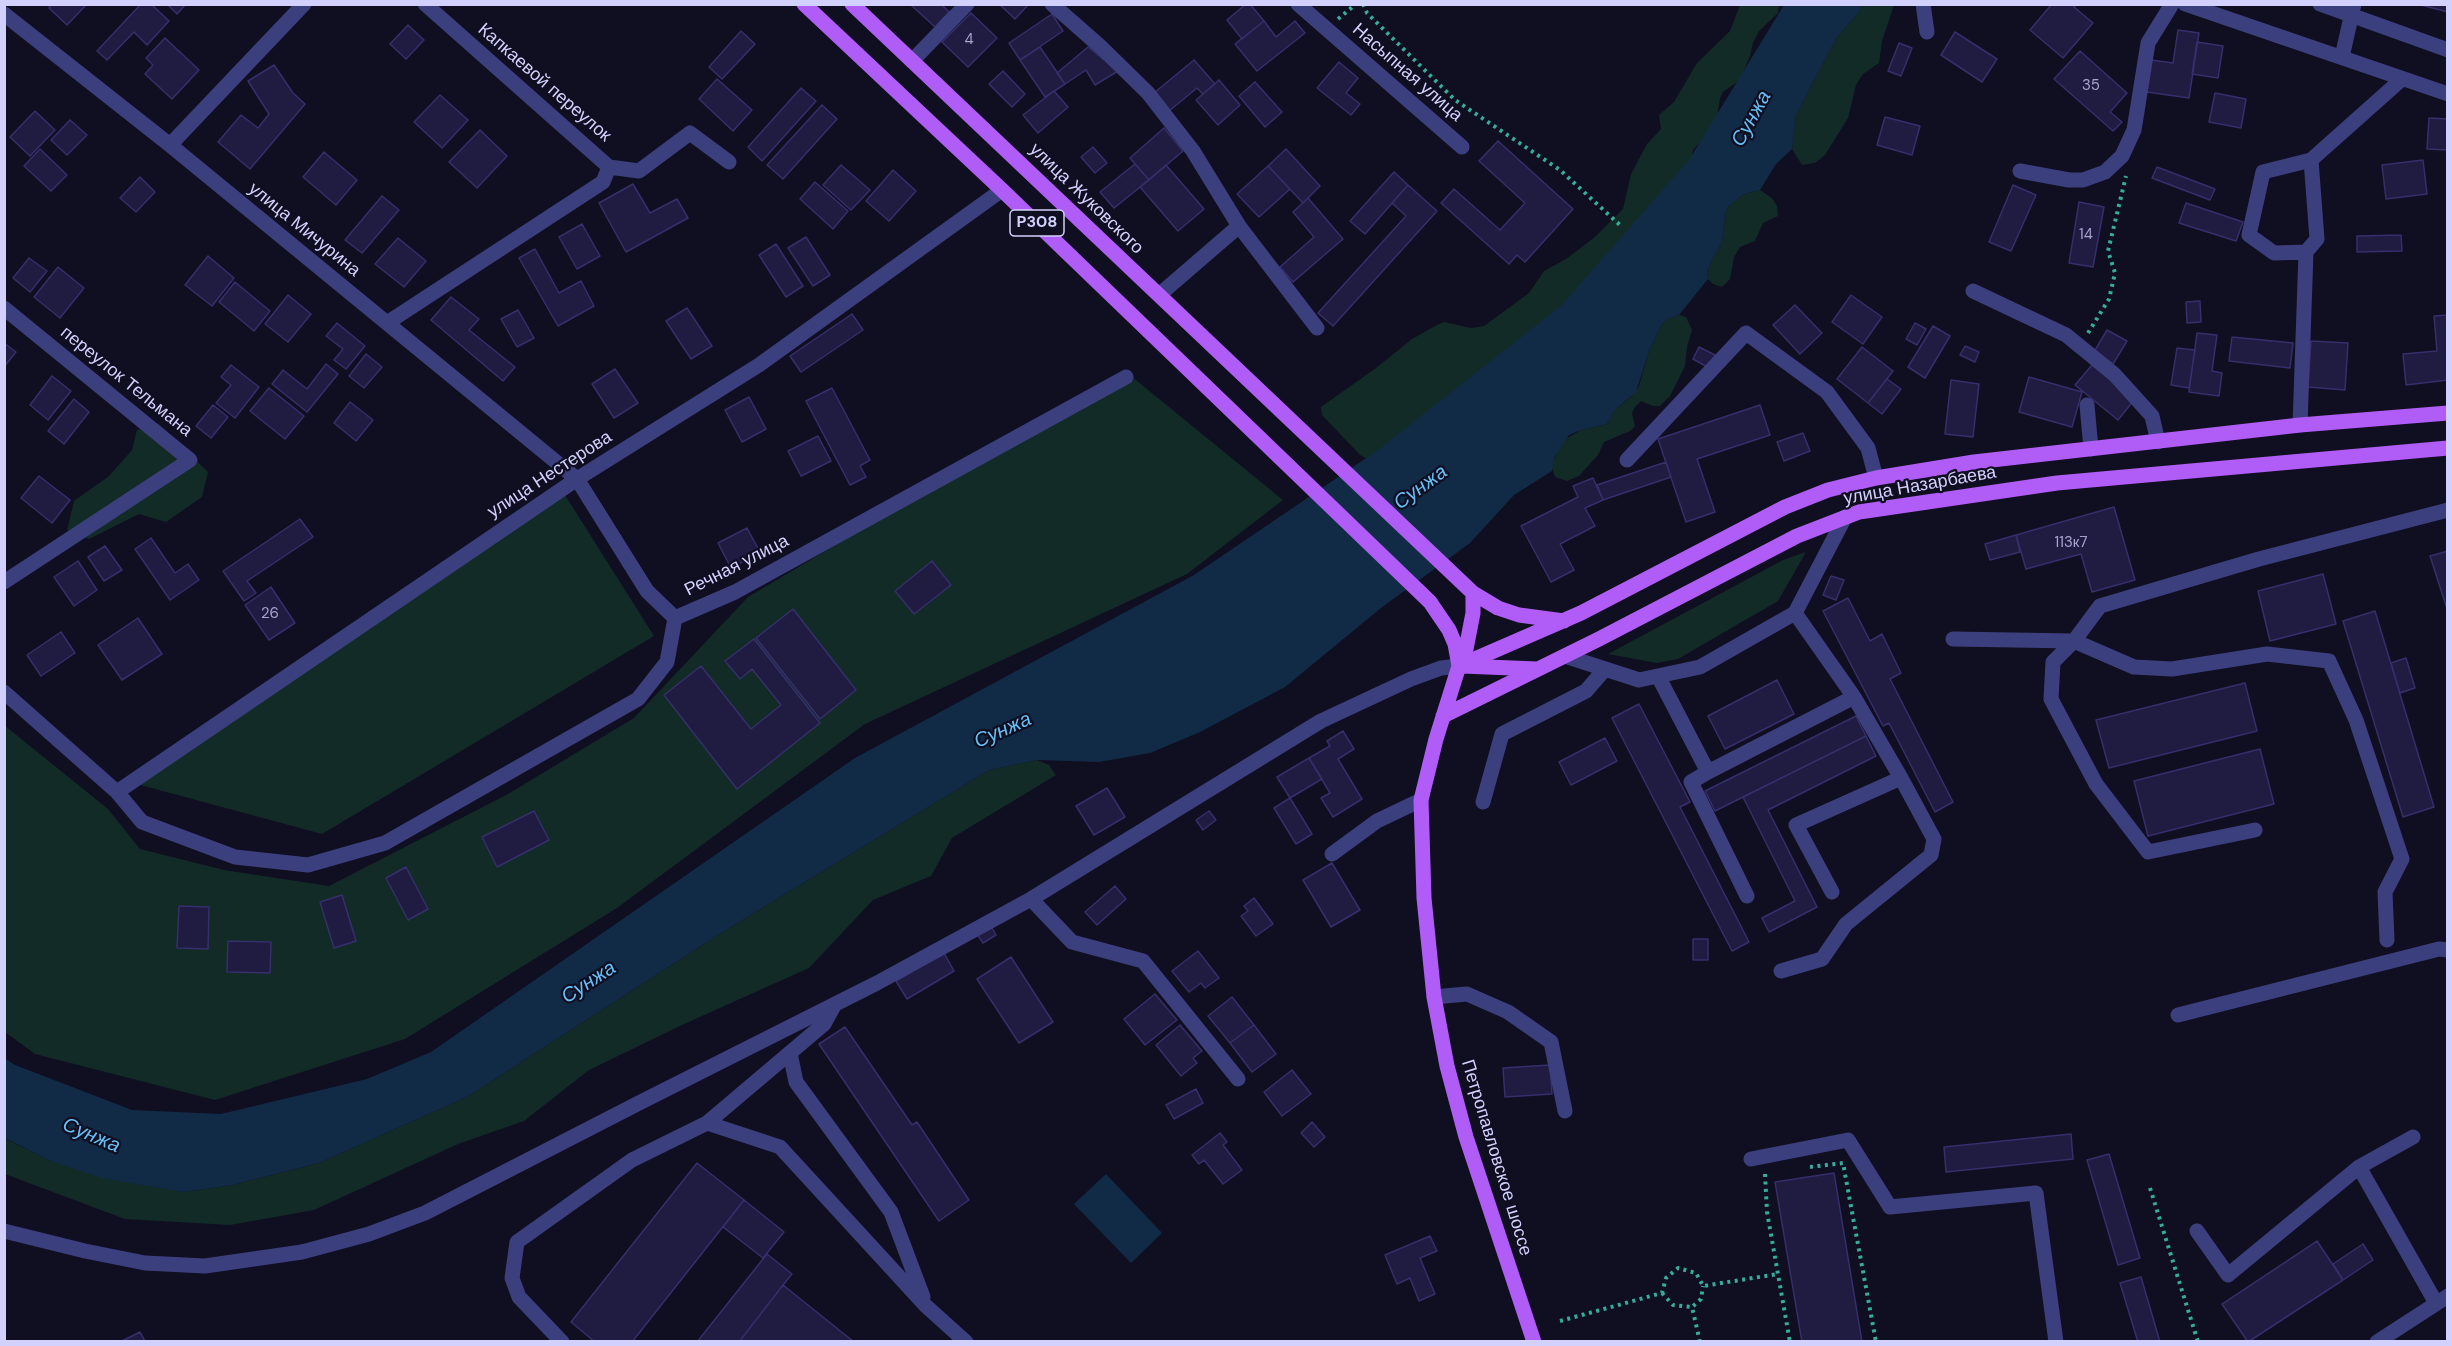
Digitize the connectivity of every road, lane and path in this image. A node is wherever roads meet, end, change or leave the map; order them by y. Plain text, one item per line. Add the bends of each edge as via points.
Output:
1 (304, 4) edge
2 (425, 4) edge
3 (804, 4) edge
4 (852, 4) edge
5 (967, 4) edge
6 (1052, 4) edge
7 (1298, 4) edge
8 (1363, 4) edge
9 (1923, 4) edge
10 (2172, 4) edge
11 (2185, 4) edge
12 (2320, 4) edge
13 (2353, 10) edge
14 (4, 14) edge
15 (1927, 32) dead end
16 (2448, 50) edge
17 (2342, 57) junction
18 (912, 61) junction
19 (2402, 79) junction
20 (2448, 94) edge
21 (2130, 143) junction
22 (170, 145) junction
23 (1462, 147) dead end
24 (2312, 160) junction
25 (729, 162) dead end
26 (609, 167) junction
27 (2020, 171) dead end
28 (1002, 190) junction
29 (1239, 226) junction
30 (1621, 226) dead end
31 (2306, 252) junction
32 (1973, 291) dead end
33 (1159, 295) junction
34 (4, 308) edge
35 (387, 323) junction
36 (1317, 327) dead end
37 (2080, 346) junction
38 (1126, 377) dead end
39 (2087, 405) dead end
40 (2448, 413) edge
41 (2300, 425) junction
42 (2158, 442) junction
43 (2448, 448) edge
44 (2091, 449) junction
45 (1627, 460) dead end
46 (1876, 478) junction
47 (577, 479) junction
48 (2448, 510) edge
49 (1845, 517) junction
50 (4, 582) edge
51 (1473, 593) junction
52 (1795, 613) junction
53 (675, 618) junction
54 (1564, 621) junction
55 (1953, 639) dead end
56 (2074, 641) junction
57 (1565, 656) junction
58 (1459, 666) junction
59 (1542, 669) junction
60 (1605, 669) junction
61 (1658, 676) junction
62 (4, 692) edge
63 (1854, 697) junction
64 (1443, 716) junction
65 (1708, 772) junction
66 (1901, 778) junction
67 (117, 792) junction
68 (1421, 800) junction
69 (1483, 802) dead end
70 (2255, 830) dead end
71 (1332, 855) dead end
72 (1832, 892) dead end
73 (1747, 896) dead end
74 (1031, 899) junction
75 (2387, 940) dead end
76 (2448, 950) edge
77 (1781, 971) dead end
78 (1434, 997) junction
79 (835, 1004) junction
80 (2178, 1015) dead end
81 (790, 1053) junction
82 (1238, 1079) dead end
83 (1565, 1111) dead end
84 (707, 1123) junction
85 (2413, 1137) dead end
86 (1751, 1159) dead end
87 (1809, 1167) dead end
88 (2360, 1167) junction
89 (1776, 1172) dead end
90 (2150, 1188) dead end
91 (2197, 1231) dead end
92 (6, 1234) edge
93 (1778, 1274) junction
94 (1703, 1286) junction
95 (1662, 1293) junction
96 (2442, 1299) edge
97 (926, 1306) junction
98 (1692, 1307) junction
99 (1560, 1321) dead end
100 (561, 1341) edge
101 (966, 1341) edge
102 (1534, 1341) edge
103 (1700, 1341) edge
104 (1790, 1341) edge
105 (1876, 1341) edge
106 (2056, 1341) edge
107 (2198, 1341) edge
108 (2377, 1341) edge

1 - 22 street
2 - 26 street, Капкаевой переулок
3 - 28 main road, P308
4 - 18 main road, улица Жуковского / P308
5 - 18 street
6 - 29 street via 1148,93 1193,151
7 - 23 street, Насыпная улица
8 - 30 path via 1367,13 1455,100 1560,170
9 - 15 street
10 - 21 street via 2148,43
11 - 17 street
12 - 13 street
13 - 16 street
13 - 17 street
14 - 22 street, улица Мичурина
17 - 19 street
18 - 33 main road, улица Жуковского / P308
19 - 20 street
19 - 24 street
21 - 27 street via 2114,165 2083,180
21 - 37 path via 2109,251 2115,273 2109,299
22 - 35 street, улица Мичурина
24 - 31 street via 2317,239
24 - 31 street via 2263,172 2249,235 2274,253
25 - 26 street via 690,133 639,171
26 - 35 street via 603,183
28 - 47 street, улица Нестерова via 759,365
28 - 58 main road, P308 via 1430,602 1449,630
29 - 33 street
29 - 36 street
31 - 41 street
32 - 37 street via 2066,334
33 - 51 main road, улица Жуковского / P308
34 - 50 street, переулок Тельмана via 190,460
35 - 47 street, улица Мичурина
37 - 42 street via 2114,374 2152,416
38 - 53 street, Речная улица via 735,592
39 - 44 street
40 - 41 main road, улица Назарбаева
41 - 42 main road, улица Назарбаева
42 - 44 main road, улица Назарбаева
43 - 49 main road, улица Назарбаева via 2057,483
44 - 46 main road, улица Назарбаева
45 - 46 street via 1746,333 1827,392 1868,448
46 - 54 main road, улица Назарбаева via 1828,490 1785,507
47 - 53 street, улица Мичурина via 647,591
47 - 67 street, улица Нестерова
48 - 56 street via 2259,559 2100,606
49 - 52 street
49 - 57 main road, улица Назарбаева via 1797,536
51 - 54 main road, улица Жуковского via 1519,615
51 - 58 main road, Петропавловское шоссе via 1471,629
52 - 61 street via 1700,667
52 - 63 street
53 - 67 street, Речная улица via 667,662 638,699 385,843 308,866 235,857 142,822
54 - 58 main road, улица Назарбаева
55 - 56 street
56 - 70 street via 2053,662 2051,699 2096,784 2148,852
56 - 75 street via 2133,667 2172,669 2267,654 2329,661 2356,720 2402,859 2385,892
57 - 59 main road, улица Назарбаева
57 - 60 street
58 - 59 main road
58 - 64 main road, Петропавловское шоссе
58 - 74 street via 1411,679 1321,722
59 - 64 main road, улица Назарбаева
60 - 61 street via 1639,680
60 - 69 street via 1586,692 1502,734
61 - 65 street
62 - 67 street
63 - 65 street
63 - 66 street
64 - 68 main road, Петропавловское шоссе
65 - 73 street via 1691,782
66 - 72 street via 1796,825
66 - 77 street via 1934,839 1931,855 1846,924 1822,959
68 - 71 street via 1377,821
68 - 78 main road, Петропавловское шоссе via 1424,898
74 - 79 street
74 - 82 street via 1072,942 1143,962
76 - 80 street via 2439,949
78 - 83 street via 1467,994 1508,1012 1551,1042
78 - 102 main road, Петропавловское шоссе via 1456,1102
79 - 81 street via 824,1024
79 - 92 street via 425,1213 369,1234 302,1252 206,1266 144,1263
81 - 84 street
81 - 97 street via 796,1082 891,1212
84 - 97 street via 780,1147
84 - 100 street via 632,1160 517,1242 512,1278 519,1297
85 - 88 street
86 - 106 street via 1848,1140 1890,1207 2036,1193
87 - 105 path via 1843,1163
88 - 91 street via 2228,1275
88 - 96 street
89 - 93 path via 1764,1173
90 - 107 path
93 - 94 path
93 - 104 path
94 - 95 path via 1696,1273 1678,1268 1666,1278
94 - 98 path via 1701,1299
95 - 98 path via 1673,1305
95 - 99 path
96 - 108 street
97 - 101 street
98 - 103 path

